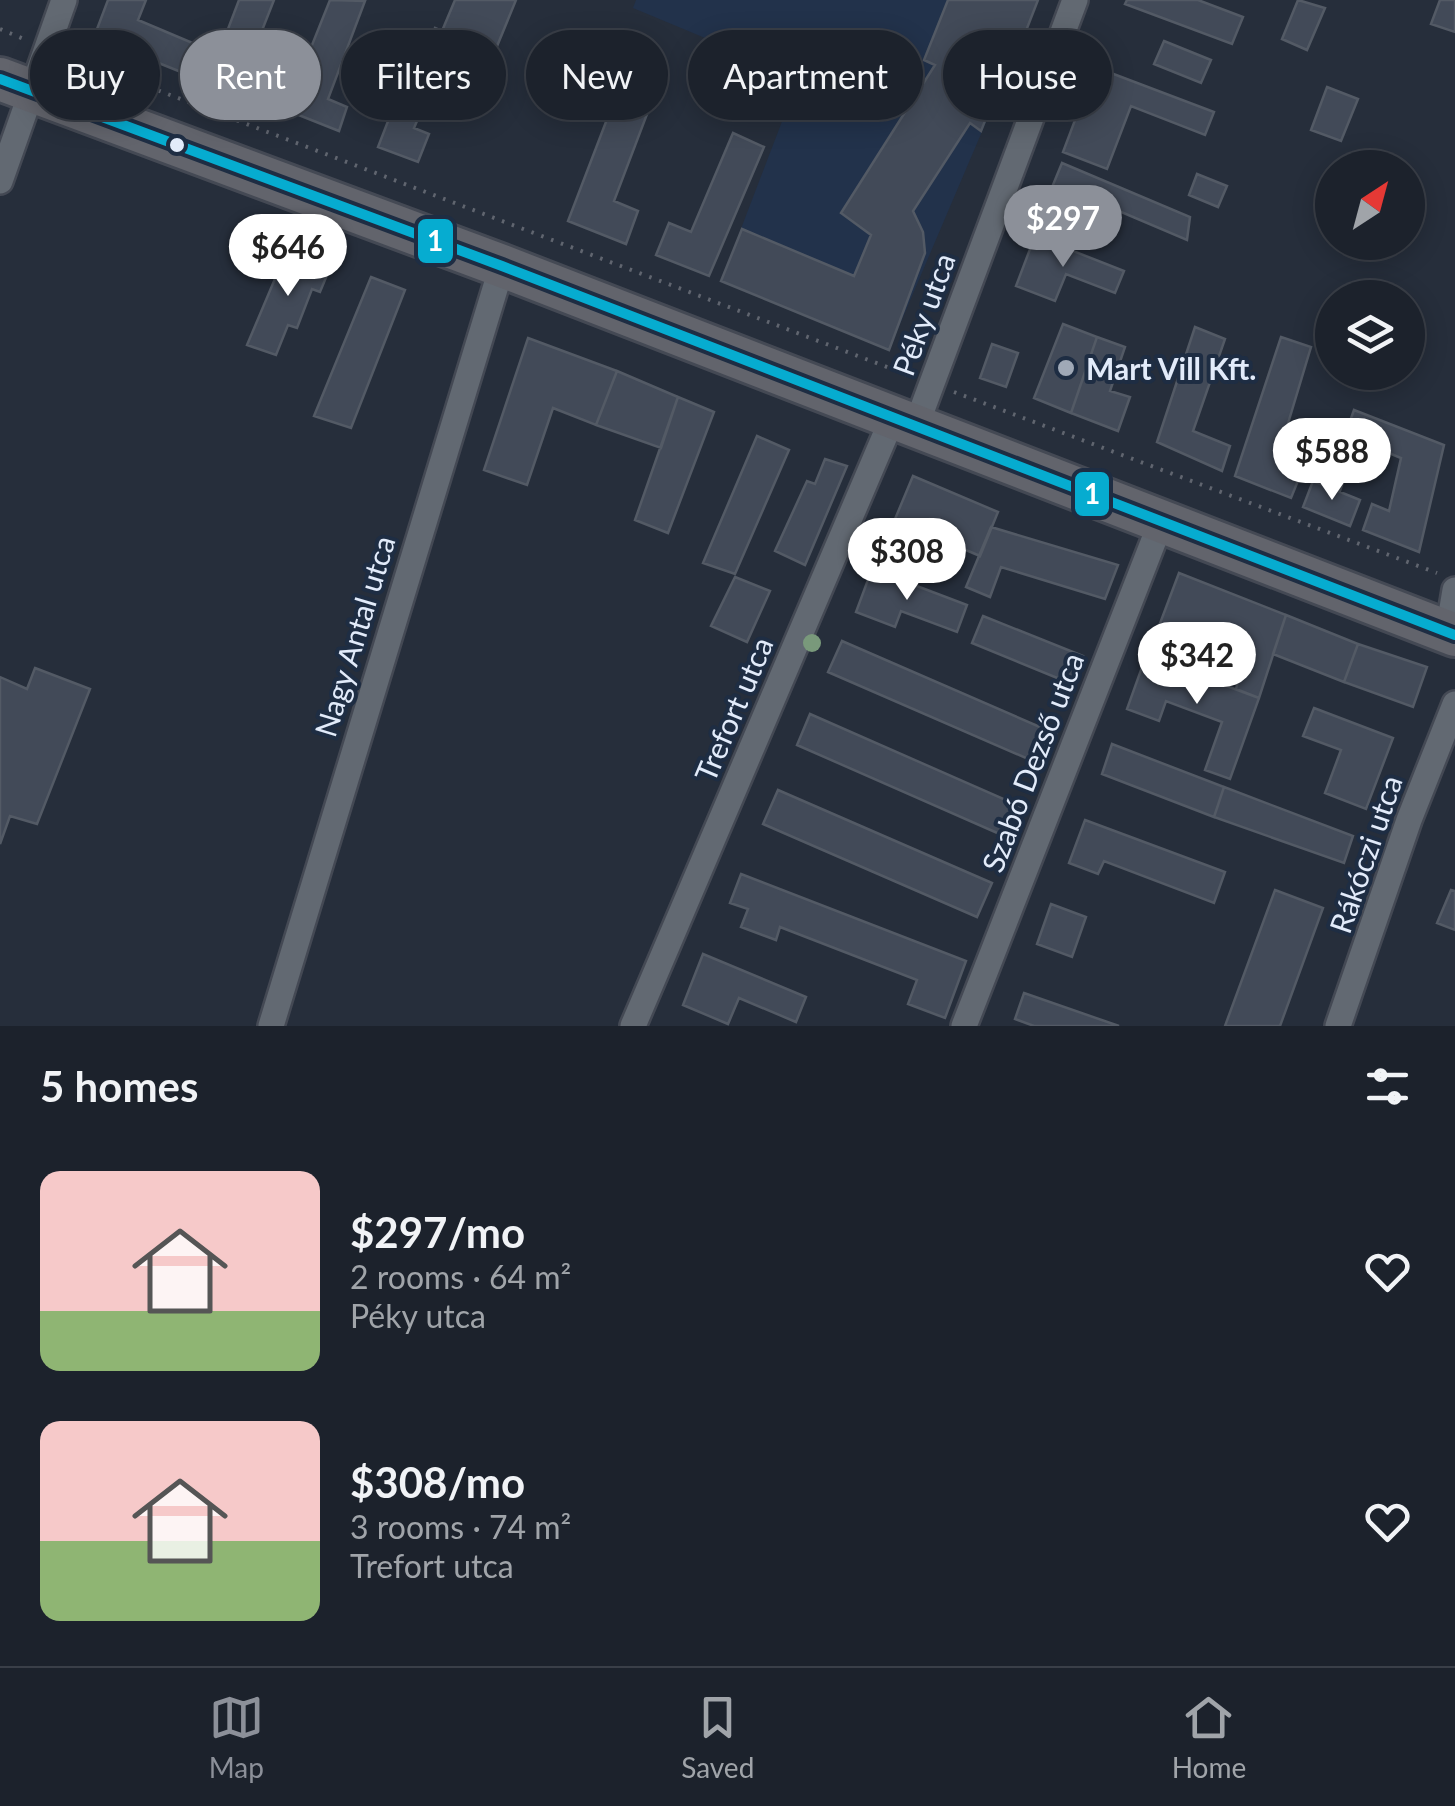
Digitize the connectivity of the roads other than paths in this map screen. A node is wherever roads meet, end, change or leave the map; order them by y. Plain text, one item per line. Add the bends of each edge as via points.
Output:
1 (64, 0) edge
2 (1075, 0) edge
3 (17, 86) edge
4 (0, 181) edge
5 (502, 266) junction
6 (904, 422) junction
7 (1162, 522) junction
8 (1446, 582) edge
9 (1451, 634) edge
10 (1455, 704) edge
11 (271, 1026) edge
12 (633, 1026) edge
13 (964, 1026) edge
14 (1338, 1026) edge

1 - 3 street via 46,48
2 - 6 street, Péky utca via 931,384
3 - 4 street
3 - 5 main road
5 - 6 main road
5 - 11 street, Nagy Antal utca
6 - 7 main road
6 - 12 street, Trefort utca
7 - 9 main road
7 - 13 street, Szabó Dezső utca
8 - 9 street
10 - 14 street, Rákóczi utca

